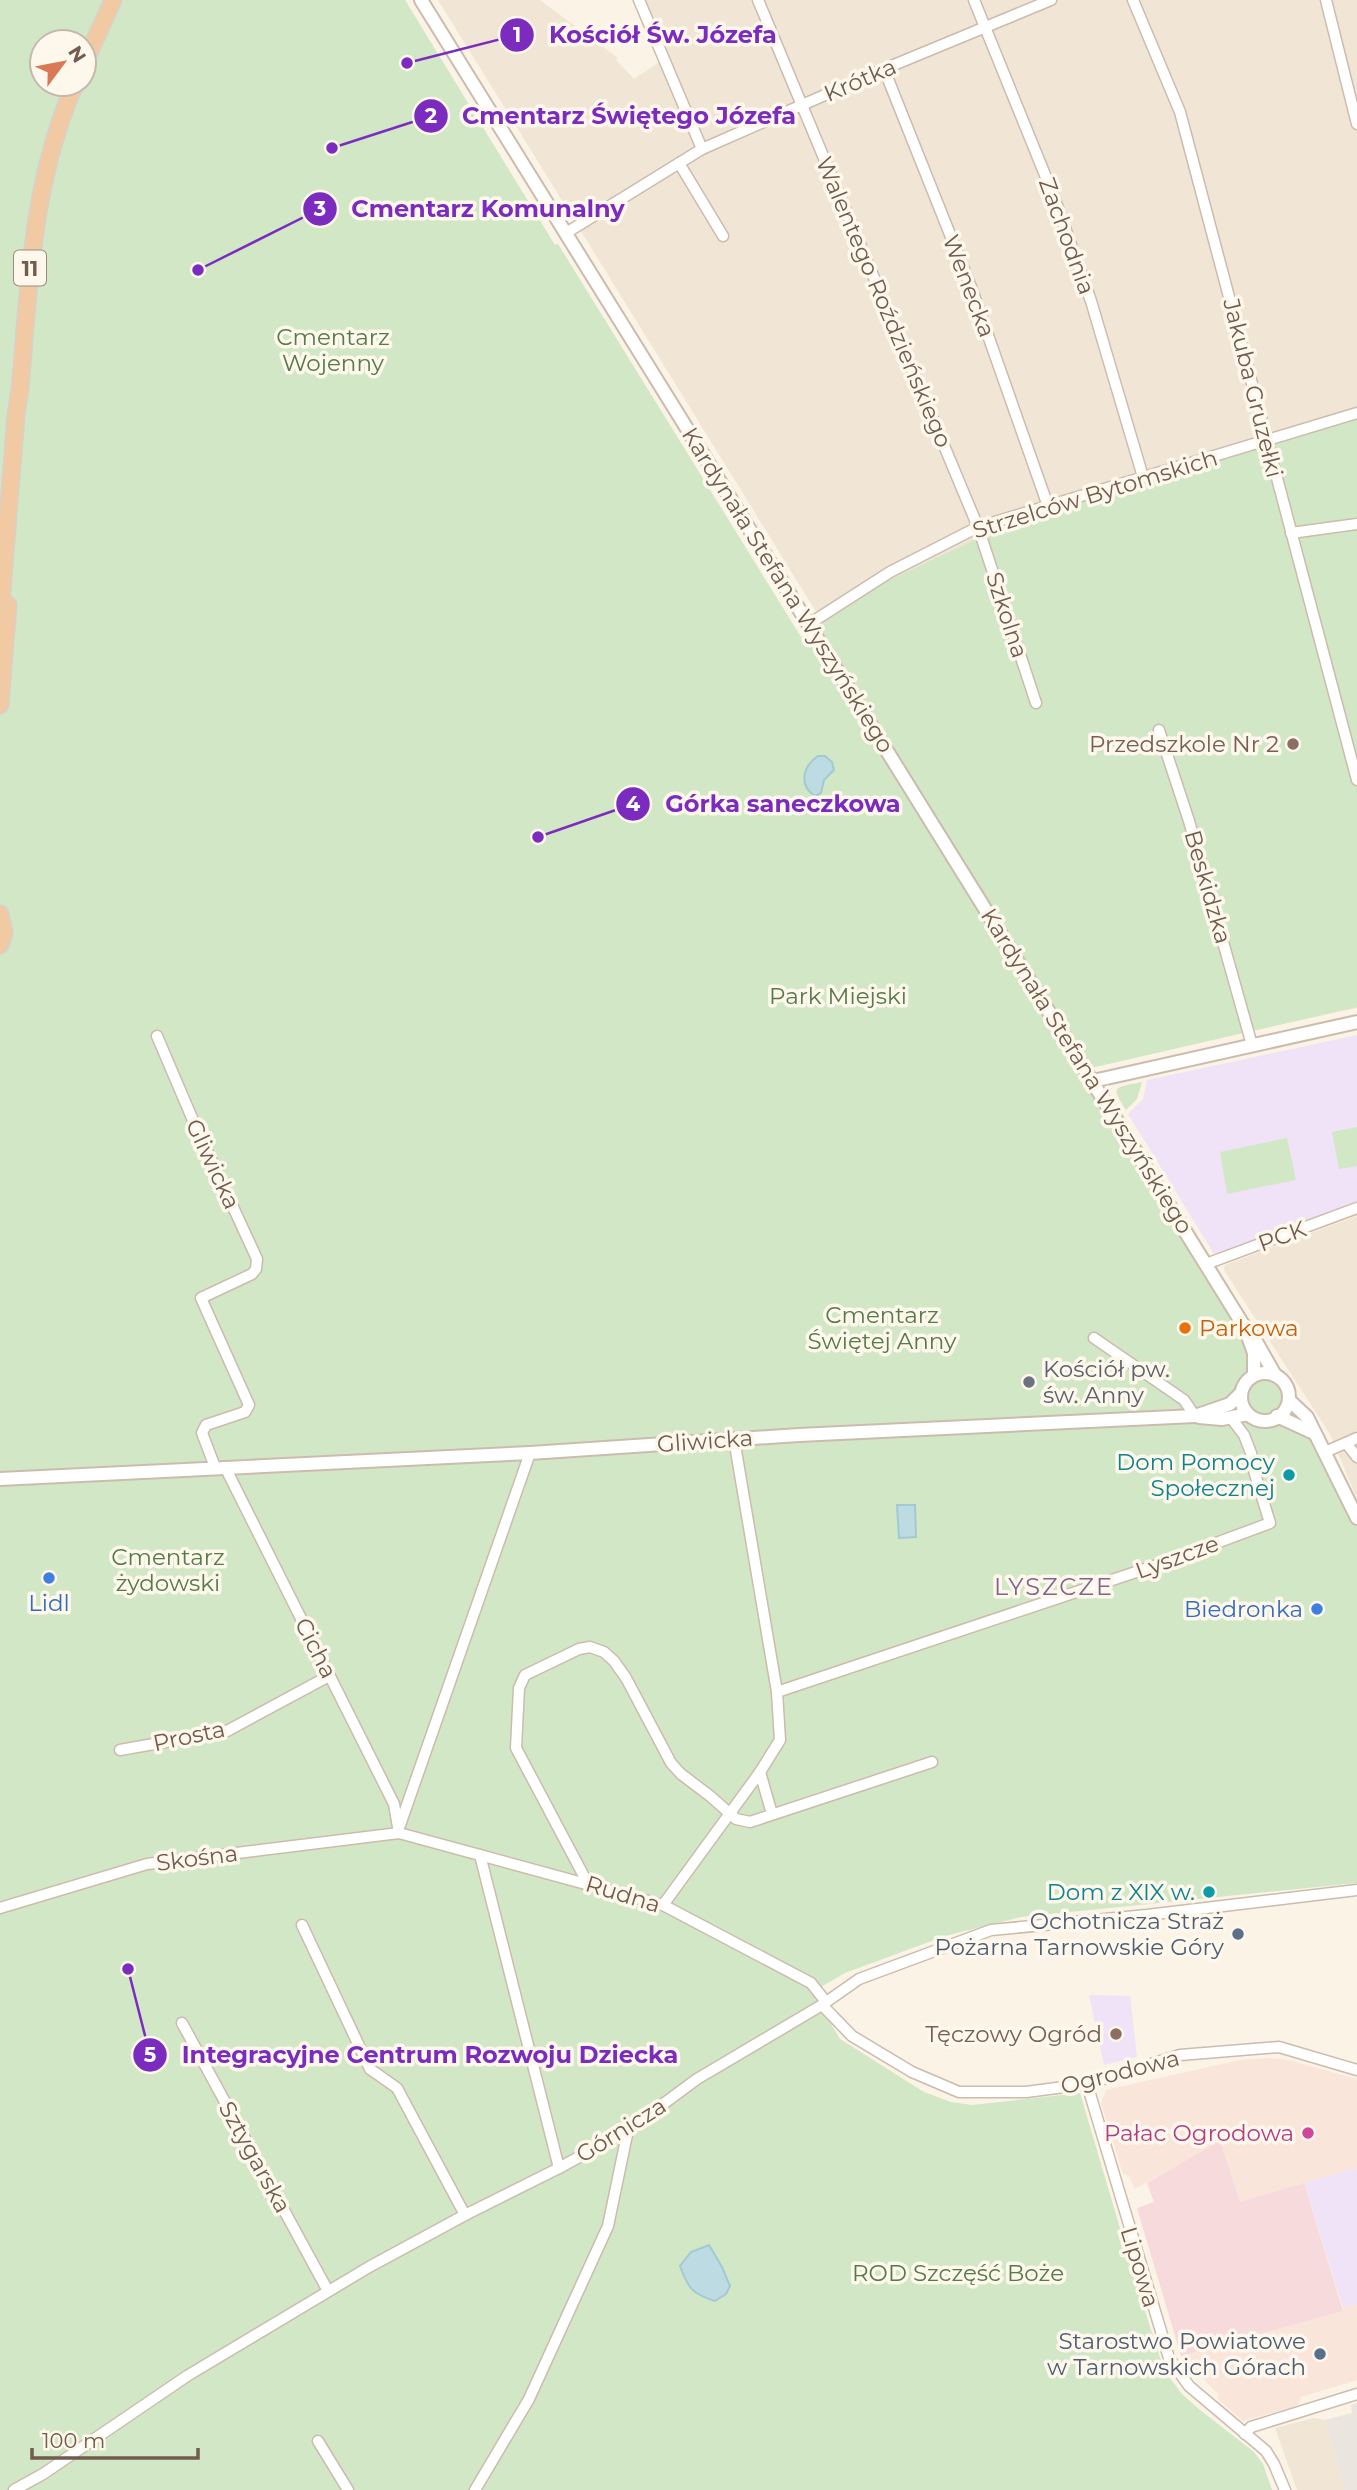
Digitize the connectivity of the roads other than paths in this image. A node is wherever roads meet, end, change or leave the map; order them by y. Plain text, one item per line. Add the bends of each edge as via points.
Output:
1 (113, 0) edge
2 (120, 0) edge
3 (421, 0) edge
4 (639, 0) edge
5 (758, 0) edge
6 (975, 0) edge
7 (1051, 0) edge
8 (1133, 0) edge
9 (1326, 0) edge
10 (987, 27) junction
11 (102, 28) junction
12 (98, 36) edge
13 (884, 69) junction
14 (70, 98) edge
15 (801, 105) junction
16 (1357, 124) edge
17 (702, 149) junction
18 (679, 163) junction
19 (566, 233) junction
20 (723, 236) dead end
21 (20, 389) junction
22 (1357, 413) edge
23 (1266, 441) junction
24 (1143, 477) junction
25 (1048, 506) junction
26 (1357, 524) edge
27 (978, 527) junction
28 (1291, 533) junction
29 (0, 617) edge
30 (809, 624) junction
31 (1036, 703) dead end
32 (0, 705) edge
33 (1159, 730) dead end
34 (1357, 780) edge
35 (0, 914) edge
36 (0, 946) edge
37 (1357, 1022) edge
38 (157, 1036) dead end
39 (1252, 1045) junction
40 (1093, 1081) junction
41 (1357, 1208) edge
42 (1206, 1264) junction
43 (1242, 1323) junction
44 (1094, 1338) dead end
45 (1254, 1375) junction
46 (1275, 1375) junction
47 (1240, 1394) junction
48 (1289, 1400) junction
49 (1248, 1414) junction
50 (1195, 1416) junction
51 (1278, 1416) junction
52 (1231, 1418) junction
53 (1314, 1433) junction
54 (1357, 1438) edge
55 (734, 1439) junction
56 (1346, 1443) junction
57 (1325, 1452) junction
58 (530, 1453) junction
59 (1357, 1457) edge
60 (220, 1467) junction
61 (0, 1479) edge
62 (1353, 1501) edge
63 (1357, 1518) edge
64 (329, 1676) junction
65 (777, 1692) junction
66 (120, 1750) dead end
67 (932, 1762) dead end
68 (760, 1772) junction
69 (730, 1813) junction
70 (772, 1814) junction
71 (399, 1833) junction
72 (480, 1855) junction
73 (587, 1882) junction
74 (1357, 1891) edge
75 (663, 1905) junction
76 (0, 1908) edge
77 (302, 1925) dead end
78 (824, 2004) junction
79 (182, 2023) dead end
80 (1357, 2070) edge
81 (1087, 2084) junction
82 (628, 2130) junction
83 (559, 2168) junction
84 (465, 2215) junction
85 (328, 2291) junction
86 (1357, 2394) edge
87 (1245, 2434) junction
88 (318, 2441) dead end
89 (14, 2490) edge
90 (348, 2490) edge
91 (475, 2490) edge
92 (1285, 2490) edge

1 - 11 highway
2 - 11 highway
3 - 19 street, Kardynała Stefana Wyszyńskiego
4 - 17 street
5 - 15 street, Walentego Roździeńskiego
6 - 10 street, Zachodnia
7 - 10 street, Krótka
8 - 23 street, Jakuba Gruzełki via 1180,111
9 - 16 street
10 - 13 street, Krótka
10 - 24 street, Zachodnia via 1091,301
11 - 12 highway
13 - 15 street, Krótka
13 - 25 street, Wenecka via 971,287
14 - 21 highway, 11 via 39,205
15 - 17 street, Krótka
15 - 27 street, Walentego Roździeńskiego
17 - 18 street, Krótka
18 - 19 street, Krótka
18 - 20 street
19 - 30 street, Kardynała Stefana Wyszyńskiego
21 - 29 highway, 11
21 - 32 highway, 11
22 - 23 street, Strzelców Bytomskich
23 - 24 street, Strzelców Bytomskich
23 - 28 street, Jakuba Gruzełki
24 - 25 street, Strzelców Bytomskich
25 - 27 street, Strzelców Bytomskich
26 - 28 street
27 - 30 street, Strzelców Bytomskich via 890,572
27 - 31 street, Szkolna
28 - 34 street, Jakuba Gruzełki
30 - 40 street, Kardynała Stefana Wyszyńskiego
33 - 39 street, Beskidzka
35 - 36 highway via 4,933
37 - 39 street
38 - 60 street, Gliwicka via 257,1259 252,1274 201,1298 249,1405 245,1412 206,1424 203,1429
39 - 40 street
40 - 42 street, Kardynała Stefana Wyszyńskiego
41 - 42 street, PCK
42 - 43 street, Kardynała Stefana Wyszyńskiego
43 - 45 street, Kardynała Stefana Wyszyńskiego via 1254,1353
43 - 46 street, Kardynała Stefana Wyszyńskiego
44 - 50 street via 1184,1399
45 - 46 street
45 - 47 street
46 - 48 street via 1284,1382
47 - 49 street
47 - 50 street, Gliwicka via 1230,1404
48 - 51 street
48 - 53 street via 1307,1417
49 - 51 street via 1262,1420
49 - 52 street, Gliwicka
50 - 52 street, Gliwicka
50 - 55 street, Gliwicka
51 - 53 street
52 - 65 street, Lyszcze via 1251,1453 1270,1523
53 - 57 street
54 - 56 street
55 - 58 street, Gliwicka
55 - 65 street
56 - 57 street
56 - 59 street
57 - 62 street
58 - 60 street, Gliwicka
58 - 71 street
60 - 61 street, Gliwicka
60 - 64 street, Cicha
62 - 63 street
64 - 66 street, Prosta via 227,1731
64 - 71 street, Cicha via 394,1804
65 - 68 street via 780,1740
67 - 70 street
68 - 69 street
68 - 70 street
69 - 70 street via 743,1822
69 - 73 street via 671,1763 626,1678 604,1652 579,1649 529,1672 519,1688 516,1748
69 - 75 street
71 - 72 street, Rudna
71 - 76 street, Skośna via 147,1864
72 - 73 street, Rudna
72 - 83 street
73 - 75 street, Rudna
74 - 78 street, Górnicza via 991,1930 859,1979
75 - 78 street, Rudna via 811,1983
77 - 84 street via 370,2069 397,2088
78 - 81 street, Ogrodowa via 852,2036 912,2072 960,2092 1026,2092
78 - 82 street, Górnicza via 697,2079
79 - 85 street, Sztygarska
80 - 81 street, Ogrodowa via 1279,2047 1180,2055
81 - 87 street, Lipowa via 1169,2358 1183,2380
82 - 83 street, Górnicza
82 - 91 street via 608,2226 529,2399
83 - 84 street, Górnicza
84 - 85 street, Górnicza
85 - 89 street, Górnicza via 187,2376
86 - 87 street via 1251,2427
87 - 92 street, Lipowa via 1271,2458
88 - 90 street

